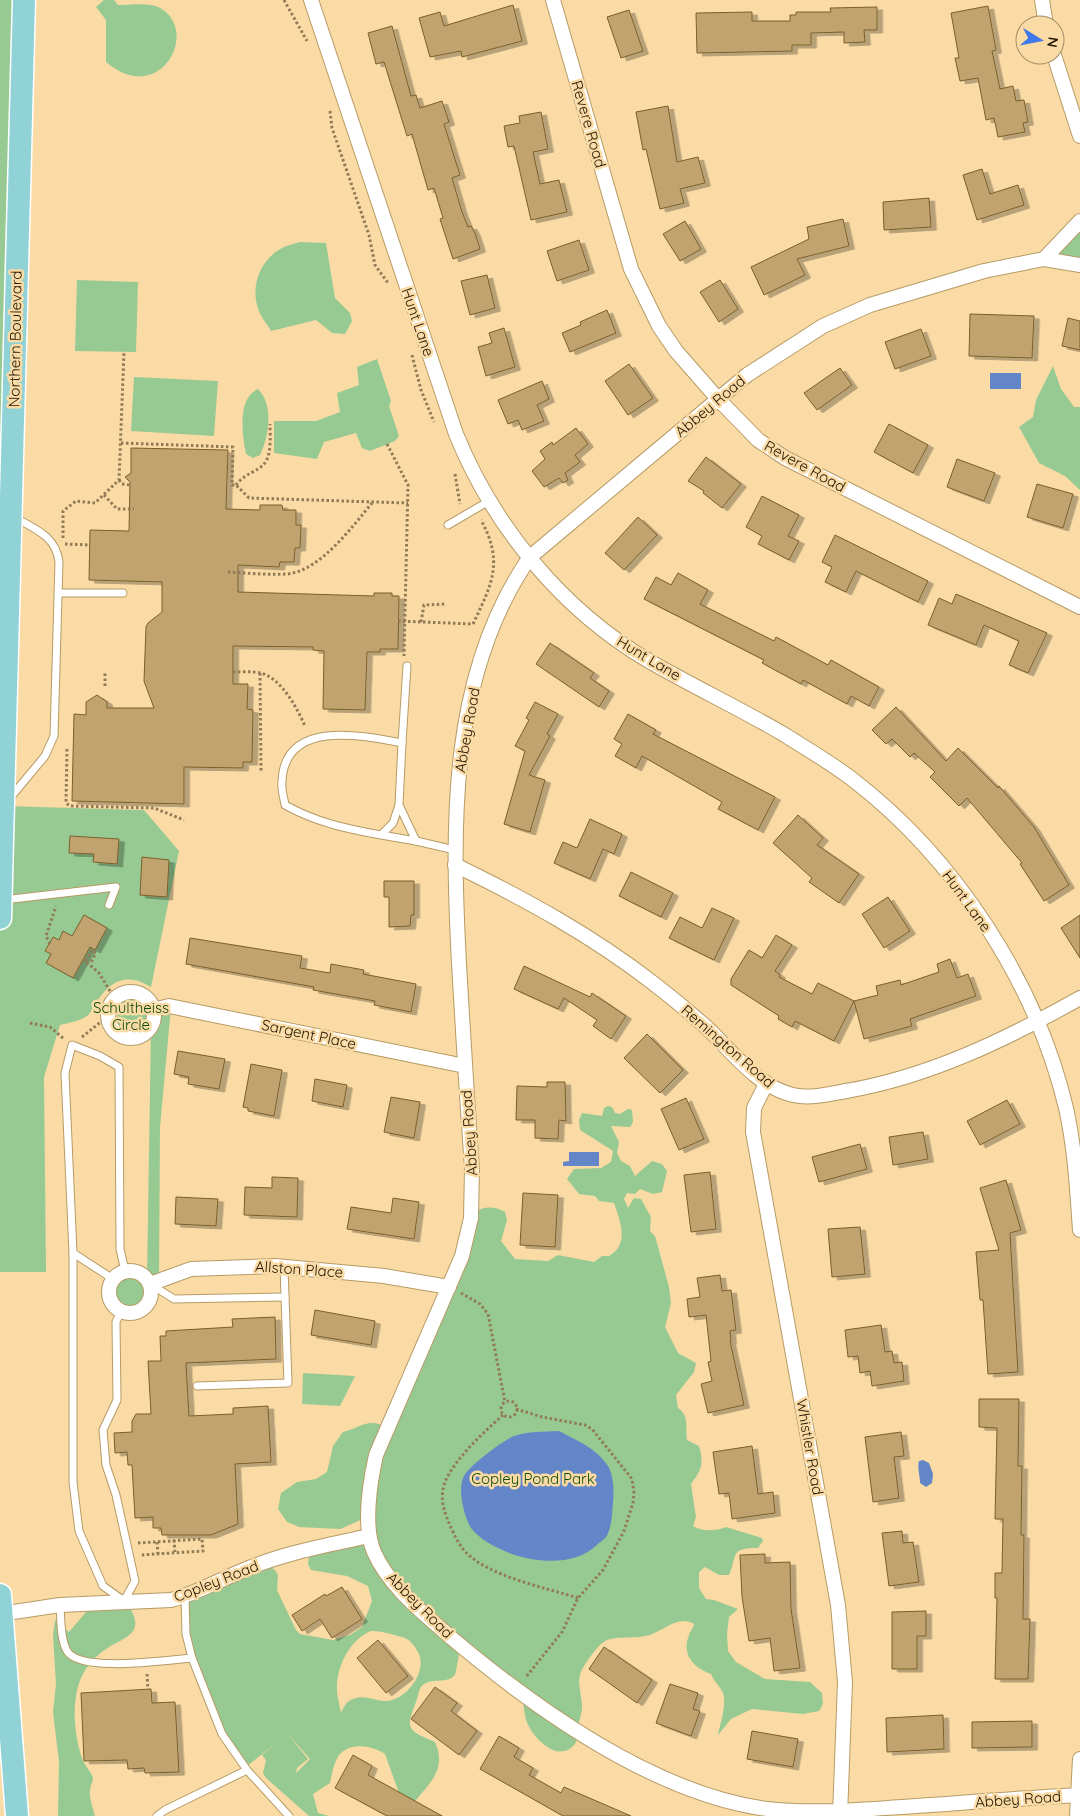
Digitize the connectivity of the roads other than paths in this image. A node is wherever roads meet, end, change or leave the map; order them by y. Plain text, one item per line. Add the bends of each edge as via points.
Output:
1 (24, 0) edge
2 (311, 0) edge
3 (552, 0) edge
4 (1042, 0) edge
5 (1044, 15) edge
6 (1057, 65) edge
7 (1080, 136) edge
8 (1080, 221) edge
9 (1044, 259) junction
10 (1080, 265) edge
11 (718, 399) junction
12 (488, 501) junction
13 (5, 516) edge
14 (448, 525) dead end
15 (530, 557) junction
16 (124, 592) dead end
17 (58, 593) junction
18 (1080, 607) edge
19 (407, 666) road end
20 (402, 743) junction
21 (399, 805) junction
22 (3, 806) junction
23 (381, 835) junction
24 (416, 841) junction
25 (455, 850) junction
26 (455, 865) junction
27 (0, 900) edge
28 (108, 905) dead end
29 (0, 918) edge
30 (1080, 998) edge
31 (153, 1010) junction
32 (1038, 1022) junction
33 (464, 1066) junction
34 (766, 1084) junction
35 (1080, 1230) edge
36 (73, 1253) junction
37 (284, 1266) junction
38 (119, 1275) junction
39 (150, 1284) junction
40 (450, 1287) junction
41 (285, 1297) junction
42 (121, 1311) junction
43 (197, 1386) dead end
44 (369, 1536) junction
45 (185, 1596) junction
46 (124, 1601) junction
47 (60, 1605) junction
48 (0, 1609) edge
49 (192, 1658) junction
50 (1080, 1759) edge
51 (247, 1770) junction
52 (1079, 1795) edge
53 (841, 1813) edge
54 (18, 1816) edge
55 (157, 1816) edge
56 (289, 1816) edge
57 (1077, 1816) edge

1 - 13 main road, Northern Boulevard
2 - 12 street, Hunt Lane via 456,434
3 - 11 street, Revere Road via 631,269 659,326
4 - 5 street
6 - 7 street
8 - 9 street
9 - 10 street, Abbey Road
9 - 11 street, Abbey Road via 984,271 870,305 785,348
11 - 15 street, Abbey Road
11 - 18 street, Revere Road via 758,440 785,458
12 - 14 lane
12 - 15 street, Hunt Lane
13 - 17 lane via 44,533 54,543 59,562
13 - 22 main road, Northern Boulevard
15 - 25 street, Abbey Road via 500,612 474,686 460,762
15 - 32 street, Hunt Lane via 562,593 619,641 784,735 851,778 882,805 951,875 997,941
16 - 17 lane
17 - 22 lane via 54,736 46,756
19 - 20 lane
20 - 21 lane
20 - 23 lane via 356,735 322,735 299,744 285,764 282,783 285,805 304,816
21 - 23 lane via 393,823
21 - 24 lane
22 - 27 main road, Northern Boulevard
23 - 24 lane
24 - 25 lane
25 - 26 street, Abbey Road
26 - 33 street, Abbey Road
26 - 34 street, Remington Road via 545,910 605,948 705,1026
27 - 28 lane via 116,887
27 - 29 main road, Northern Boulevard
30 - 32 street, Remington Road
31 - 31 street via 152,1026 140,1037 125,1038 113,1031 107,1017 108,1010 123,993 138,993 145,997
31 - 33 street, Sargent Place via 168,1006
32 - 34 street, Remington Road via 940,1066 874,1086 804,1096
32 - 35 street, Hunt Lane via 1071,1135
33 - 40 street, Abbey Road via 473,1197 466,1245
34 - 53 street, Whistler Road via 754,1108 753,1132 843,1641 845,1698
36 - 38 lane
36 - 38 lane via 65,1073 72,1045 119,1067
36 - 46 lane via 73,1482 80,1531 103,1586
37 - 39 street, Allston Place via 191,1269
37 - 40 street, Allston Place via 384,1276
37 - 41 lane
38 - 39 street via 137,1272
38 - 42 street via 110,1285 110,1297
39 - 41 lane via 174,1299
39 - 42 street via 151,1299 147,1305 135,1313
40 - 44 street, Abbey Road via 376,1455 370,1487
41 - 43 lane via 288,1383
42 - 46 lane via 116,1322 117,1400 103,1430 106,1465 135,1581
44 - 45 street, Copley Road via 259,1564
44 - 53 street, Abbey Road via 380,1565 396,1586 489,1670 582,1734 699,1791 733,1802 765,1808
45 - 46 street, Copley Road via 159,1601
45 - 49 lane via 186,1634
46 - 47 street, Copley Road
47 - 48 street, Copley Road
47 - 49 lane via 66,1650 81,1662 97,1664
48 - 54 main road
49 - 51 lane via 222,1734
50 - 52 street
51 - 55 lane
51 - 56 lane
52 - 53 street, Abbey Road
52 - 57 street

